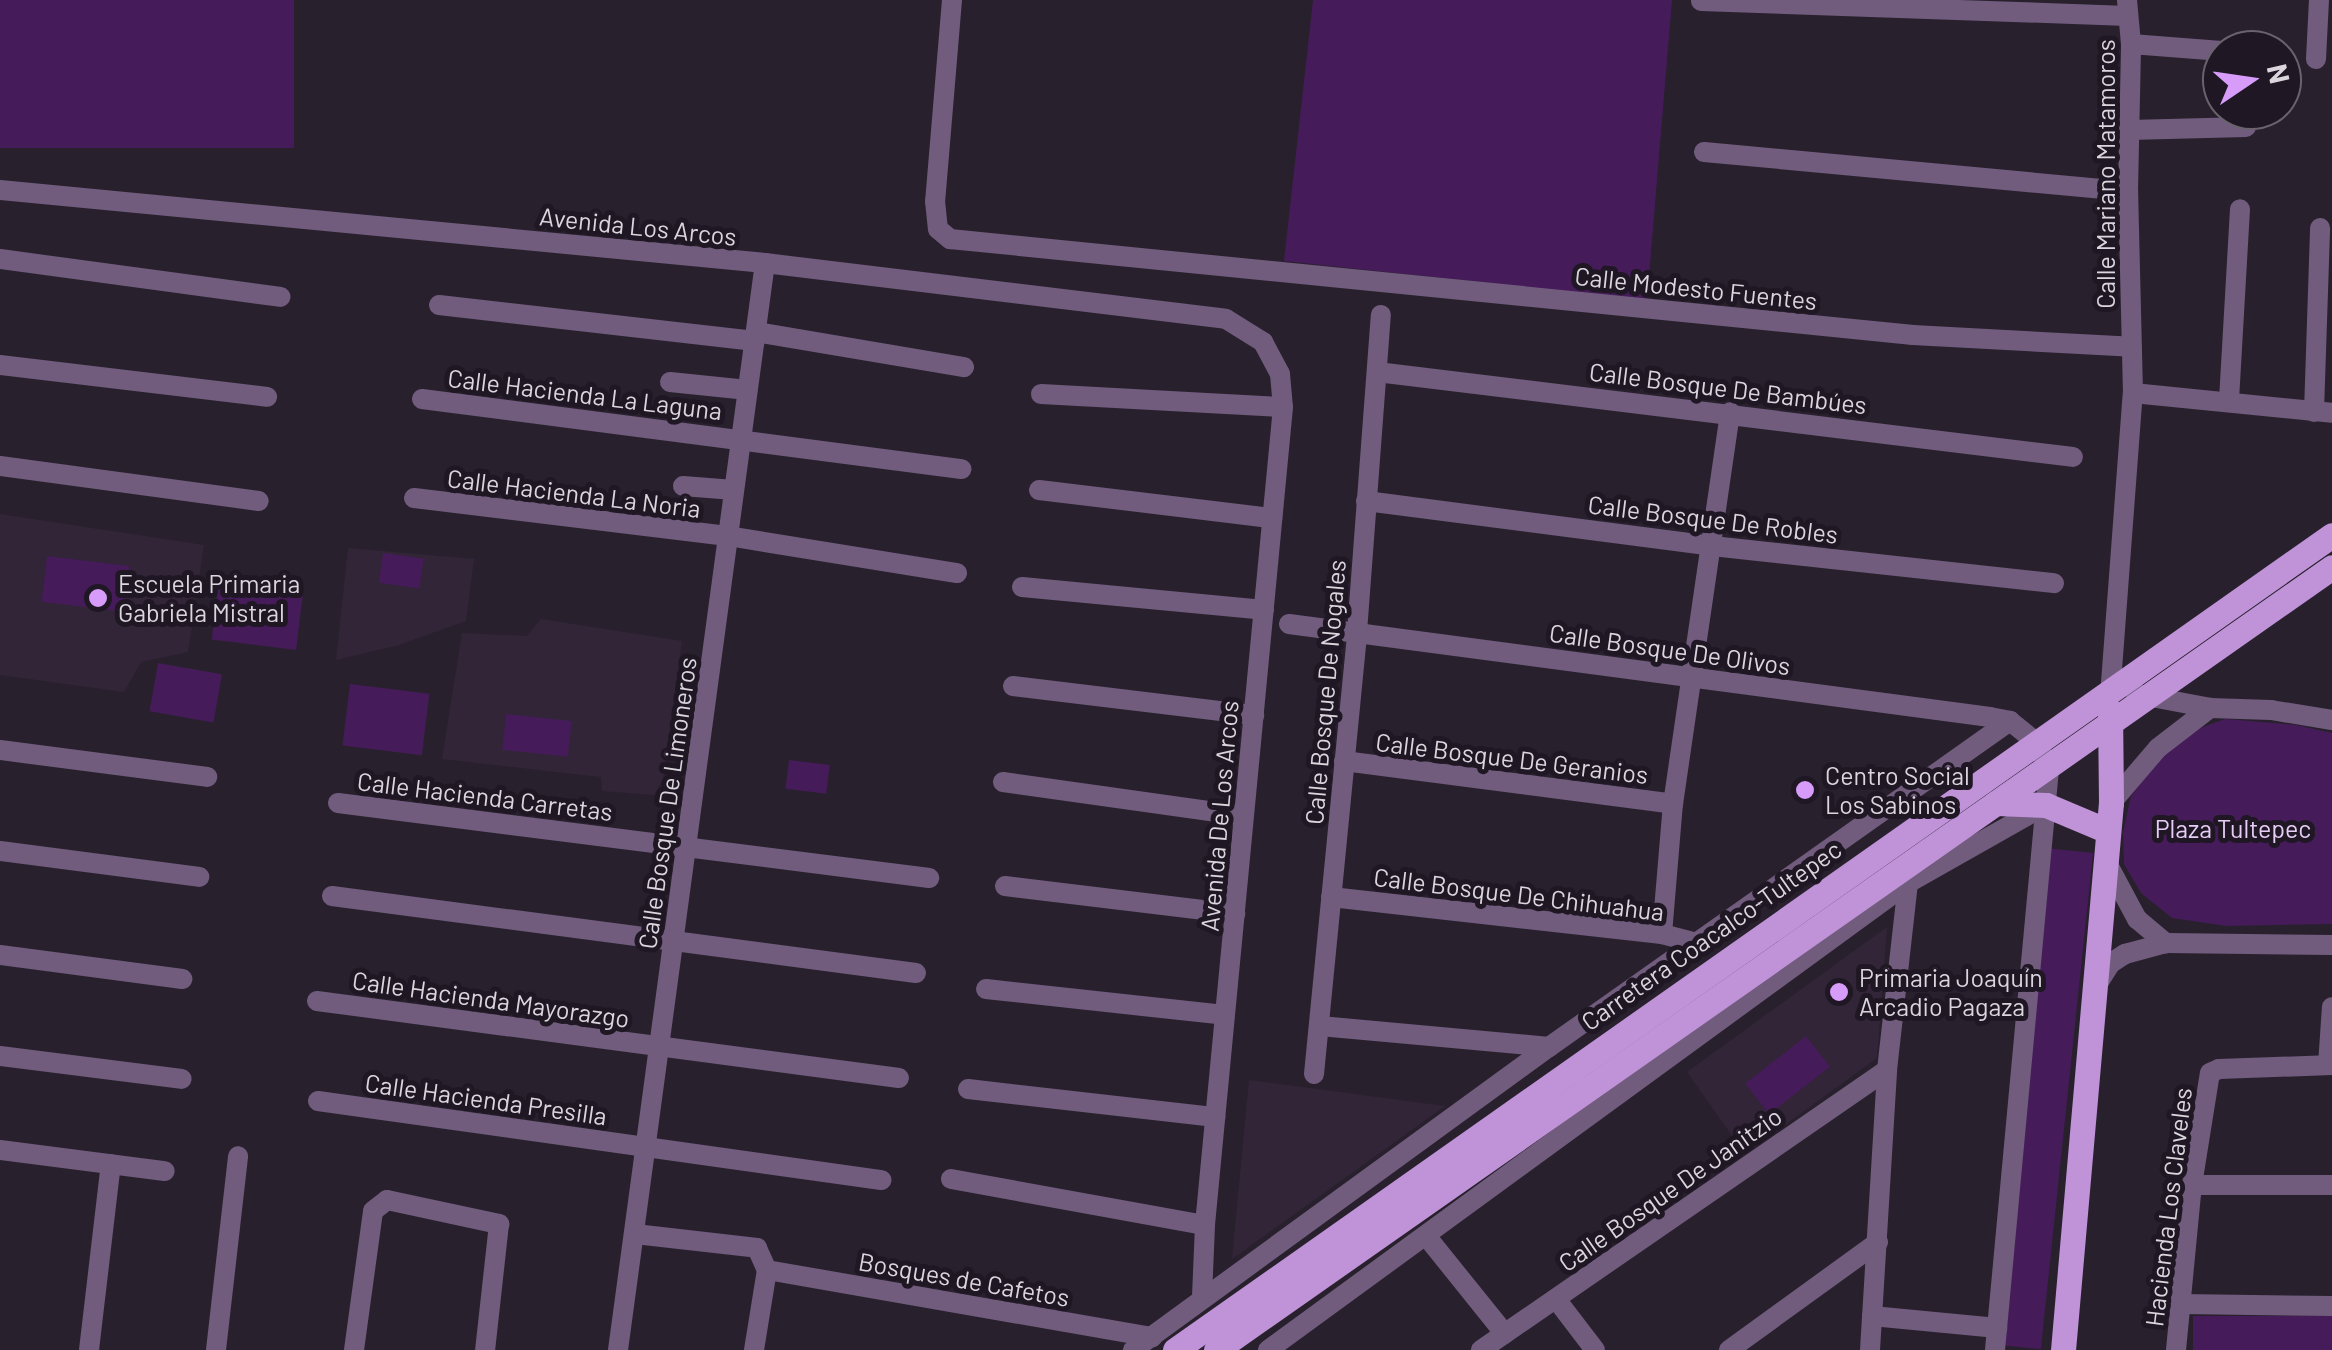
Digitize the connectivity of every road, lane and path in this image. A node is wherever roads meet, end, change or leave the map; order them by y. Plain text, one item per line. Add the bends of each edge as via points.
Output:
1 (952, 0) edge
2 (2320, 0) edge
3 (1701, 1) edge
4 (2128, 8) edge
5 (2132, 44) junction
6 (2202, 49) edge
7 (2316, 59) dead end
8 (2202, 128) edge
9 (2129, 130) junction
10 (1704, 152) dead end
11 (0, 190) edge
12 (2128, 192) junction
13 (2240, 209) dead end
14 (2320, 228) dead end
15 (0, 259) edge
16 (765, 264) junction
17 (280, 297) dead end
18 (439, 305) dead end
19 (1380, 314) dead end
20 (755, 337) junction
21 (1264, 342) joint
22 (2132, 347) junction
23 (0, 365) edge
24 (964, 367) dead end
25 (1378, 372) junction
26 (670, 382) dead end
27 (748, 390) junction
28 (1041, 394) dead end
29 (2132, 394) junction
30 (266, 398) dead end
31 (422, 399) dead end
32 (2230, 400) junction
33 (1283, 408) junction
34 (1730, 412) junction
35 (2323, 412) edge
36 (742, 438) junction
37 (2073, 457) dead end
38 (0, 466) edge
39 (961, 469) dead end
40 (682, 486) dead end
41 (734, 490) junction
42 (1040, 490) dead end
43 (414, 498) dead end
44 (259, 501) dead end
45 (1366, 501) junction
46 (1272, 518) junction
47 (728, 536) junction
48 (2332, 536) edge
49 (1712, 546) junction
50 (2332, 567) edge
51 (958, 573) dead end
52 (2054, 582) dead end
53 (1022, 587) dead end
54 (1264, 610) junction
55 (1289, 624) dead end
56 (1357, 632) junction
57 (1692, 677) junction
58 (1012, 686) dead end
59 (2115, 692) junction
60 (2148, 698) junction
61 (2210, 708) junction
62 (1254, 715) junction
63 (2332, 720) edge
64 (2010, 721) junction
65 (2110, 723) junction
66 (2036, 742) junction
67 (0, 750) edge
68 (1344, 761) junction
69 (2050, 769) junction
70 (207, 777) dead end
71 (1003, 782) dead end
72 (338, 803) dead end
73 (1996, 803) junction
74 (2111, 803) junction
75 (1672, 804) junction
76 (2046, 806) junction
77 (1244, 816) junction
78 (2108, 831) junction
79 (686, 847) junction
80 (0, 850) edge
81 (2106, 860) junction
82 (199, 877) dead end
83 (929, 878) dead end
84 (1908, 883) junction
85 (1005, 886) dead end
86 (332, 896) dead end
87 (1332, 898) junction
88 (1235, 914) junction
89 (1662, 934) junction
90 (674, 941) junction
91 (2166, 943) junction
92 (1701, 944) junction
93 (2332, 945) edge
94 (0, 955) edge
95 (916, 973) dead end
96 (182, 979) dead end
97 (986, 989) dead end
98 (2094, 991) junction
99 (317, 1001) dead end
100 (2332, 1008) edge
101 (1225, 1015) junction
102 (1320, 1026) junction
103 (659, 1046) junction
104 (1549, 1047) junction
105 (0, 1056) edge
106 (2330, 1065) edge
107 (1887, 1070) junction
108 (1314, 1074) dead end
109 (899, 1078) dead end
110 (182, 1079) dead end
111 (968, 1089) dead end
112 (318, 1101) dead end
113 (1215, 1118) junction
114 (646, 1147) junction
115 (0, 1150) edge
116 (238, 1156) dead end
117 (111, 1164) junction
118 (165, 1171) dead end
119 (951, 1179) dead end
120 (881, 1180) dead end
121 (2332, 1184) edge
122 (2192, 1185) junction
123 (1205, 1224) junction
124 (634, 1234) junction
125 (1426, 1237) junction
126 (1878, 1242) junction
127 (767, 1270) junction
128 (1202, 1298) junction
129 (1556, 1299) junction
130 (2180, 1304) junction
131 (2332, 1306) edge
132 (1872, 1316) junction
133 (1997, 1328) junction
134 (1505, 1334) junction
135 (1152, 1337) junction
136 (89, 1350) edge
137 (216, 1350) edge
138 (354, 1350) edge
139 (485, 1350) edge
140 (618, 1350) edge
141 (754, 1350) edge
142 (1133, 1350) edge
143 (1175, 1350) edge
144 (1216, 1350) edge
145 (1268, 1350) edge
146 (1481, 1350) edge
147 (1594, 1350) edge
148 (1730, 1350) edge
149 (1870, 1350) edge
150 (1995, 1350) edge
151 (2062, 1350) edge
152 (2176, 1350) edge

1 - 22 street, Calle Modesto Fuentes via 935,200 938,229 950,239 1913,335
2 - 7 street
3 - 4 street
4 - 5 street, Calle Mariano Matamoros
5 - 6 street
5 - 9 street, Calle Mariano Matamoros
8 - 9 street
9 - 12 street, Calle Mariano Matamoros
10 - 12 street
11 - 16 street, Avenida Los Arcos
12 - 22 street, Calle Mariano Matamoros
13 - 32 street
14 - 35 street
15 - 17 street
16 - 20 street, Calle Bosque De Limoneros
16 - 21 street, Avenida Los Arcos via 1226,319
18 - 20 street
19 - 25 street, Calle Bosque De Nogales
20 - 24 street
20 - 27 street, Calle Bosque De Limoneros
21 - 33 street, Avenida De Los Arcos via 1280,374
22 - 29 street, Calle Mariano Matamoros
23 - 30 street
25 - 34 street, Calle Bosque De Bambúes
25 - 45 street, Calle Bosque De Nogales
26 - 27 street
27 - 36 street, Calle Bosque De Limoneros
28 - 33 street
29 - 32 street
29 - 59 street, Calle Mariano Matamoros
31 - 36 street, Calle Hacienda La Laguna
32 - 35 street
33 - 46 street, Avenida De Los Arcos
34 - 37 street, Calle Bosque De Bambúes
34 - 49 street
36 - 39 street, Calle Hacienda La Laguna
36 - 41 street, Calle Bosque De Limoneros
38 - 44 street
40 - 41 street
41 - 47 street, Calle Bosque De Limoneros
42 - 46 street
43 - 47 street, Calle Hacienda La Noria
45 - 49 street, Calle Bosque De Robles
45 - 56 street, Calle Bosque De Nogales
46 - 54 street, Avenida De Los Arcos
47 - 51 street, Calle Hacienda La Noria
47 - 79 street, Calle Bosque De Limoneros
48 - 59 main road, Carretera Coacalco-Tultepec
49 - 52 street, Calle Bosque De Robles
49 - 57 street
50 - 60 main road
53 - 54 street
54 - 62 street, Avenida De Los Arcos
55 - 56 street, Calle Bosque De Olivos
56 - 57 street, Calle Bosque De Olivos
56 - 68 street, Calle Bosque De Nogales
57 - 64 street, Calle Bosque De Olivos
57 - 75 street
58 - 62 street
59 - 60 street
59 - 65 main road
59 - 66 main road, Carretera Coacalco-Tultepec
60 - 61 street
60 - 65 main road
61 - 63 street
61 - 74 street via 2158,748
62 - 77 street, Avenida De Los Arcos
64 - 66 street
64 - 92 street
65 - 69 main road
65 - 74 main road
66 - 69 street
66 - 143 main road, Carretera Coacalco-Tultepec
67 - 70 street
68 - 75 street, Calle Bosque De Geranios
68 - 87 street, Calle Bosque De Nogales
69 - 73 main road
69 - 76 street
71 - 77 street
72 - 79 street, Calle Hacienda Carretas
73 - 76 main road
73 - 144 main road
74 - 78 main road
75 - 89 street
76 - 78 main road
76 - 84 street
76 - 133 street
77 - 88 street, Avenida De Los Arcos
78 - 81 main road
79 - 83 street, Calle Hacienda Carretas
79 - 90 street, Calle Bosque De Limoneros
80 - 82 street
81 - 91 street via 2136,919
81 - 98 main road
84 - 107 street
84 - 125 street
85 - 88 street
86 - 90 street
87 - 89 street, Calle Bosque De Chihuahua
87 - 102 street, Calle Bosque De Nogales
88 - 101 street, Avenida De Los Arcos
89 - 92 street, Calle Bosque De Chihuahua
90 - 95 street
90 - 103 street, Calle Bosque De Limoneros
91 - 93 street
91 - 98 street via 2110,964
92 - 104 street
94 - 96 street
97 - 101 street
98 - 151 main road
99 - 103 street, Calle Hacienda Mayorazgo
100 - 106 street
101 - 113 street, Avenida De Los Arcos
102 - 104 street
102 - 108 street, Calle Bosque De Nogales
103 - 109 street, Calle Hacienda Mayorazgo
103 - 114 street, Calle Bosque De Limoneros
104 - 128 street
105 - 110 street
106 - 122 street, Hacienda Los Claveles via 2210,1073
107 - 126 street
107 - 129 street, Calle Bosque De Janitzio
111 - 113 street
112 - 114 street, Calle Hacienda Presilla
113 - 123 street, Avenida De Los Arcos
114 - 120 street, Calle Hacienda Presilla
114 - 124 street, Calle Bosque De Limoneros
115 - 117 street
116 - 137 street
117 - 118 street
117 - 136 street
119 - 123 street
121 - 122 street
122 - 130 street, Hacienda Los Claveles
123 - 128 street, Avenida De Los Arcos
124 - 127 street via 758,1248
124 - 140 street, Calle Bosque De Limoneros
125 - 134 street
125 - 145 street
126 - 132 street
126 - 148 street
127 - 135 street, Bosques de Cafetos
127 - 141 street
128 - 135 street
129 - 134 street, Calle Bosque De Janitzio
129 - 147 street
130 - 131 street
130 - 152 street, Hacienda Los Claveles
132 - 133 street
132 - 149 street
133 - 150 street
134 - 146 street, Calle Bosque De Janitzio
135 - 142 street
138 - 139 street via 373,1211 387,1200 499,1224

